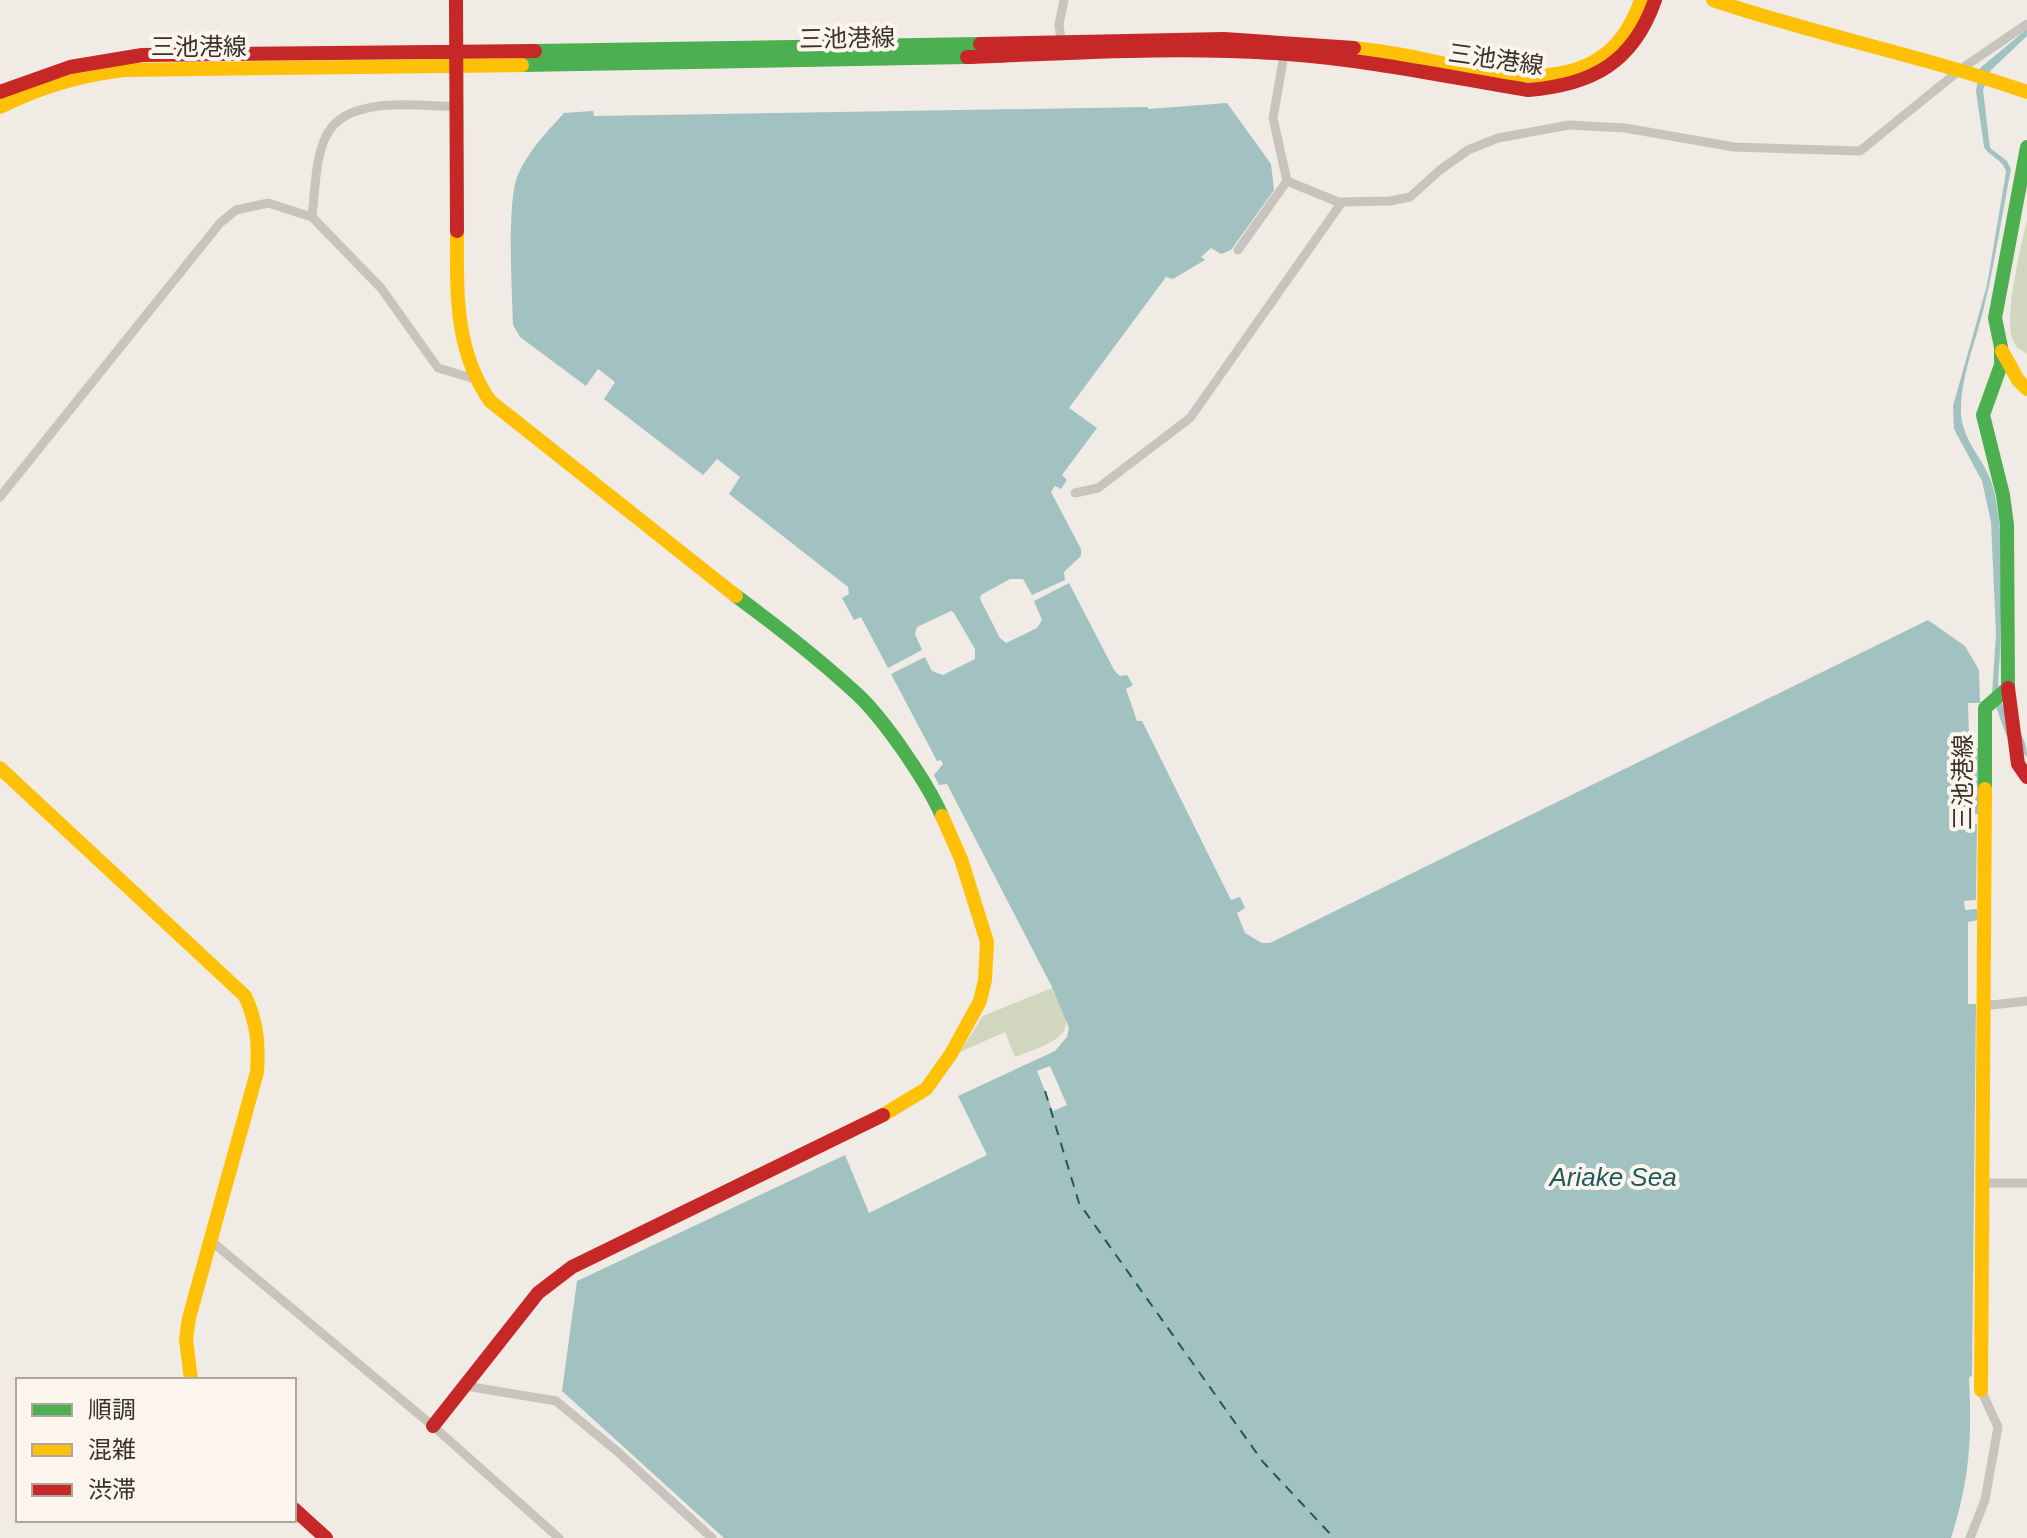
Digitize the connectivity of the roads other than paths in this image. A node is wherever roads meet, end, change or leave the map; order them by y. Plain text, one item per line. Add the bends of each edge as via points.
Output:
1 (456, 0) edge
2 (1064, 0) edge
3 (1641, 0) edge
4 (1655, 0) edge
5 (1713, 0) edge
6 (2027, 24) edge
7 (1061, 41) junction
8 (1285, 48) junction
9 (456, 60) junction
10 (1961, 69) junction
11 (0, 92) edge
12 (2027, 92) edge
13 (0, 107) edge
14 (457, 107) junction
15 (2027, 147) edge
16 (1287, 181) junction
17 (1342, 202) junction
18 (312, 217) junction
19 (1238, 250) dead end
20 (2001, 347) junction
21 (475, 379) junction
22 (2027, 389) edge
23 (1075, 493) dead end
24 (0, 497) edge
25 (1999, 695) junction
26 (0, 768) edge
27 (2027, 777) edge
28 (2027, 1001) edge
29 (1983, 1006) junction
30 (1984, 1183) junction
31 (2027, 1183) edge
32 (210, 1240) junction
33 (191, 1378) edge
34 (466, 1386) junction
35 (1981, 1390) joint
36 (433, 1426) junction
37 (296, 1511) edge
38 (326, 1538) edge
39 (559, 1538) edge
40 (712, 1538) edge
41 (1970, 1538) edge

1 - 9 main road
2 - 7 street
3 - 8 main road, 三池港線 via 1631,26 1604,57 1549,76 1505,74 1387,52
4 - 8 main road, 三池港線 via 1643,31 1610,69 1549,89 1528,90
5 - 10 main road
6 - 10 street
7 - 8 main road, 三池港線 via 1175,38
7 - 9 main road, 三池港線
8 - 9 main road, 三池港線 via 984,58
8 - 16 street via 1273,118
9 - 11 main road, 三池港線 via 142,55 64,66
9 - 13 main road, 三池港線 via 104,71 45,86
9 - 14 main road
10 - 12 main road
10 - 17 street via 1860,151 1734,147 1625,128 1569,125 1498,138 1468,150 1410,197
14 - 18 street via 401,105 346,115 330,128 320,155
14 - 21 main road via 457,282 461,334
15 - 20 main road, 三池港線 via 1995,318
16 - 17 street
16 - 19 street
17 - 23 street via 1190,418 1098,488
18 - 21 street via 381,288 438,368
18 - 24 street via 268,203 236,210 220,223
20 - 22 main road
20 - 25 main road, 三池港線 via 2001,365 1983,415 2007,525
21 - 34 main road via 490,401 860,696 936,803 961,859 987,942 980,1001 926,1089 870,1123 572,1267 538,1293
25 - 27 main road via 2018,764
25 - 29 main road, 三池港線 via 1985,708
26 - 32 main road via 245,996 256,1017 257,1072
28 - 29 street
29 - 30 main road, 三池港線
30 - 31 street
30 - 35 main road, 三池港線
32 - 33 main road via 186,1339
32 - 36 street
34 - 36 main road
34 - 40 street via 556,1401
35 - 41 street via 1998,1427 1985,1500
36 - 39 street
37 - 38 main road

